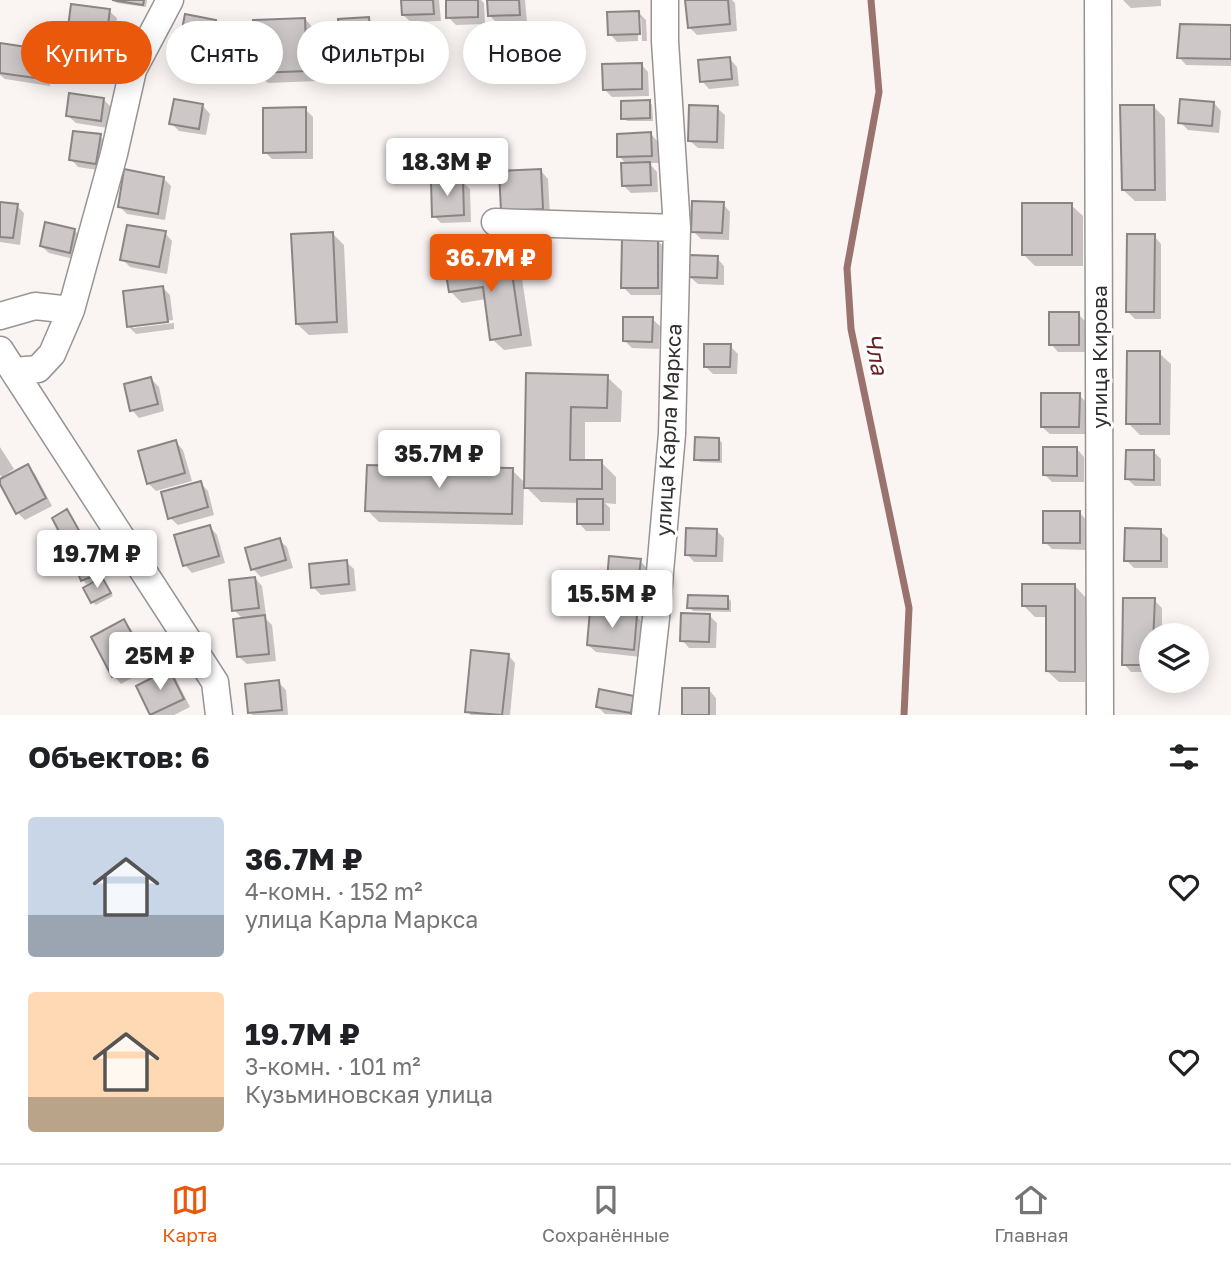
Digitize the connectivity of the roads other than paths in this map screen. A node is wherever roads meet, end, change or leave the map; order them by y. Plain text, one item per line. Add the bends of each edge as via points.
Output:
1 (170, 0) edge
2 (665, 0) edge
3 (1098, 0) edge
4 (495, 222) dead end
5 (677, 229) junction
6 (71, 310) junction
7 (0, 316) edge
8 (7, 361) edge
9 (219, 715) edge
10 (645, 715) edge
11 (1100, 715) edge

1 - 6 street via 133,70
2 - 5 street, улица Карла Маркса
3 - 11 street, улица Кирова
4 - 5 street
5 - 10 street, улица Карла Маркса via 672,434
6 - 7 street via 35,306
6 - 8 street via 52,354 38,369
8 - 9 street via 215,682

